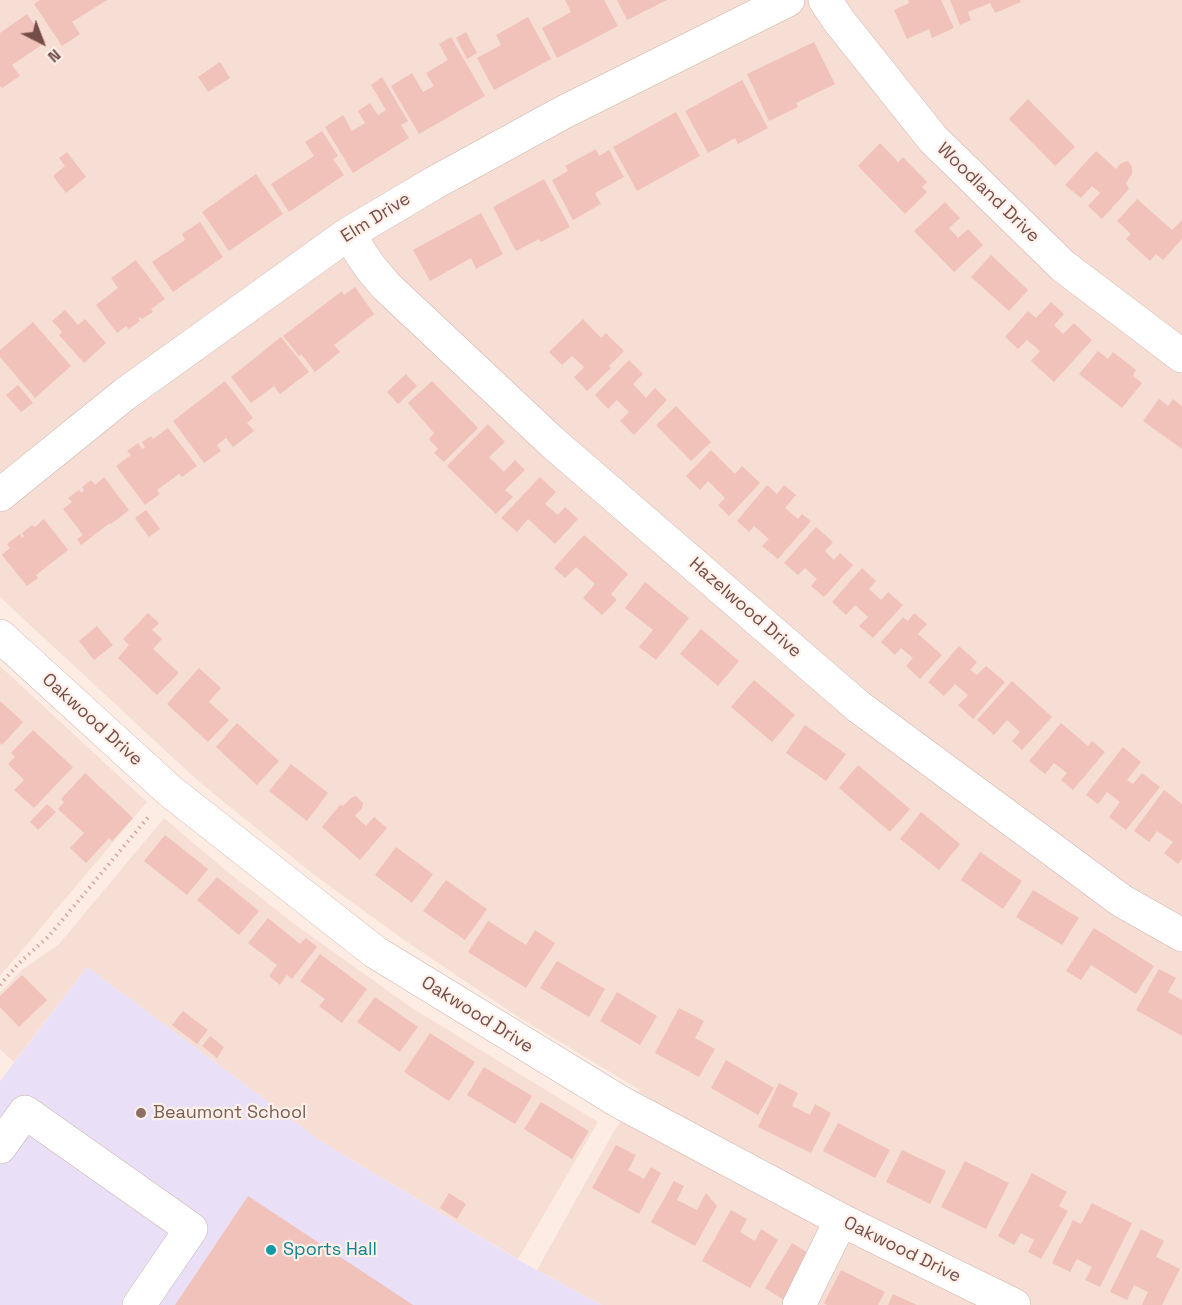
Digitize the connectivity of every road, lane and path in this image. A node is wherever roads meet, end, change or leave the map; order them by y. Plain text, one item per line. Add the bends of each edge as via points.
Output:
1 (788, 0) edge
2 (825, 0) edge
3 (348, 234) junction
4 (1182, 356) edge
5 (0, 495) edge
6 (0, 636) edge
7 (170, 791) junction
8 (1182, 934) edge
9 (0, 985) edge
10 (0, 1147) edge
11 (841, 1220) junction
12 (139, 1305) edge
13 (799, 1305) edge
14 (1014, 1305) edge

1 - 3 street, Elm Drive via 564,112
2 - 4 street, Woodland Drive via 933,139 1063,266
3 - 5 street, Elm Drive via 125,394
3 - 8 street, Hazelwood Drive via 386,286 543,434 859,707 1122,901
6 - 7 street, Oakwood Drive
7 - 9 path via 48,936
7 - 11 street, Oakwood Drive via 375,952 620,1102
10 - 12 street via 25,1112 191,1229
11 - 13 street
11 - 14 street, Oakwood Drive

